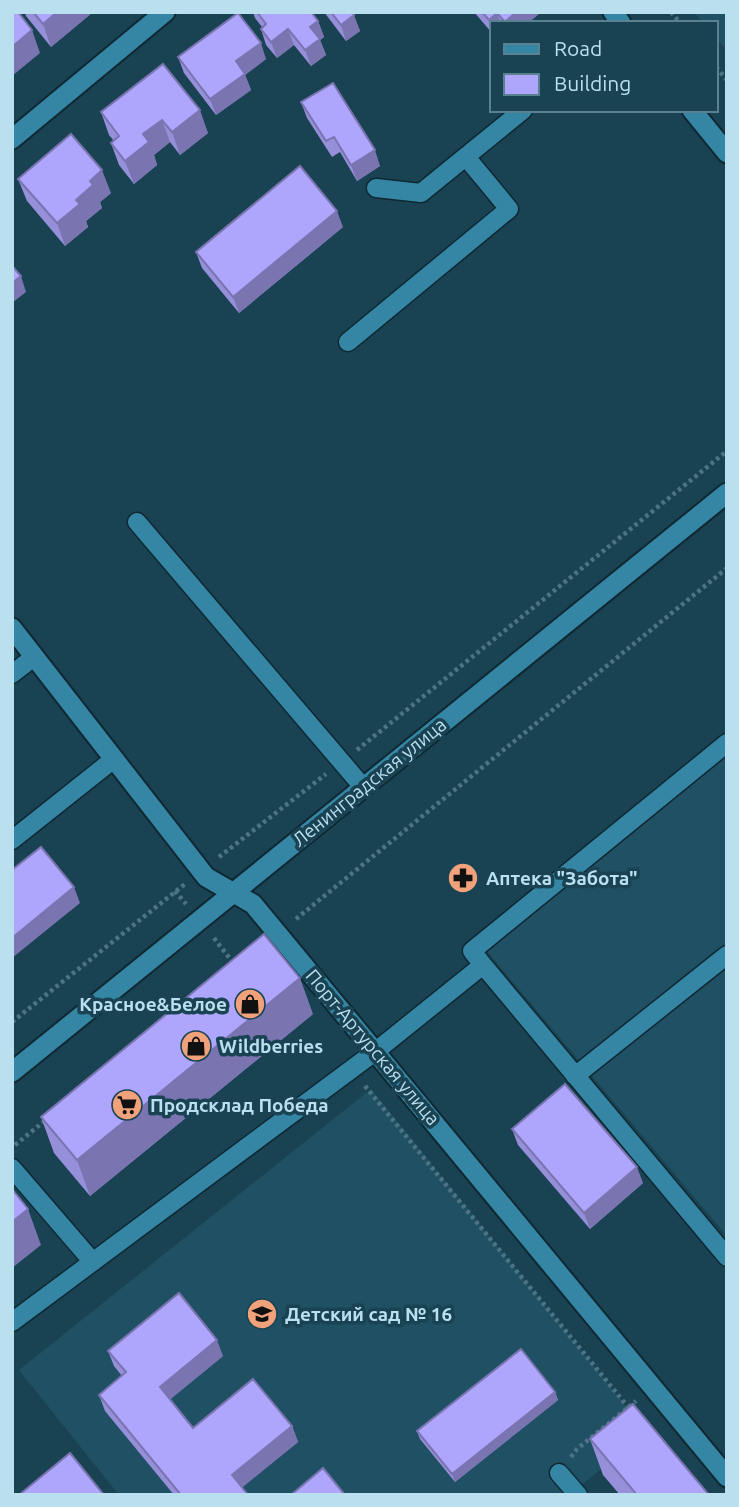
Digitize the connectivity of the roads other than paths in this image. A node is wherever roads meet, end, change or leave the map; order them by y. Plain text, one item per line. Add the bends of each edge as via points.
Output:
1 (165, 12) edge
2 (521, 112) edge
3 (694, 112) edge
4 (12, 139) edge
5 (727, 153) edge
6 (466, 157) junction
7 (376, 188) dead end
8 (348, 342) dead end
9 (727, 493) edge
10 (137, 522) dead end
11 (12, 628) edge
12 (34, 657) junction
13 (12, 674) edge
14 (727, 743) edge
15 (114, 760) junction
16 (363, 787) junction
17 (12, 840) edge
18 (231, 892) junction
19 (727, 955) edge
20 (483, 965) junction
21 (376, 1051) junction
22 (12, 1072) edge
23 (575, 1076) junction
24 (12, 1168) edge
25 (727, 1257) edge
26 (93, 1262) junction
27 (12, 1322) edge
28 (559, 1473) road end
29 (727, 1477) edge
30 (578, 1495) edge

1 - 4 street
2 - 6 lane
3 - 5 street
6 - 7 lane via 421,194
6 - 8 lane via 509,209
9 - 16 street, Ленинградская улица
10 - 16 lane
11 - 12 street, Порт-Артурская улица
12 - 13 lane
12 - 15 street, Порт-Артурская улица
14 - 20 lane via 472,951
15 - 17 lane
15 - 18 street, Порт-Артурская улица via 206,877
16 - 18 street, Ленинградская улица
18 - 21 street, Порт-Артурская улица via 253,904
18 - 22 street, Ленинградская улица
19 - 23 lane
20 - 21 lane
20 - 23 lane
21 - 26 lane
21 - 29 street, Порт-Артурская улица
23 - 25 lane
24 - 26 lane
26 - 27 lane
28 - 30 lane

